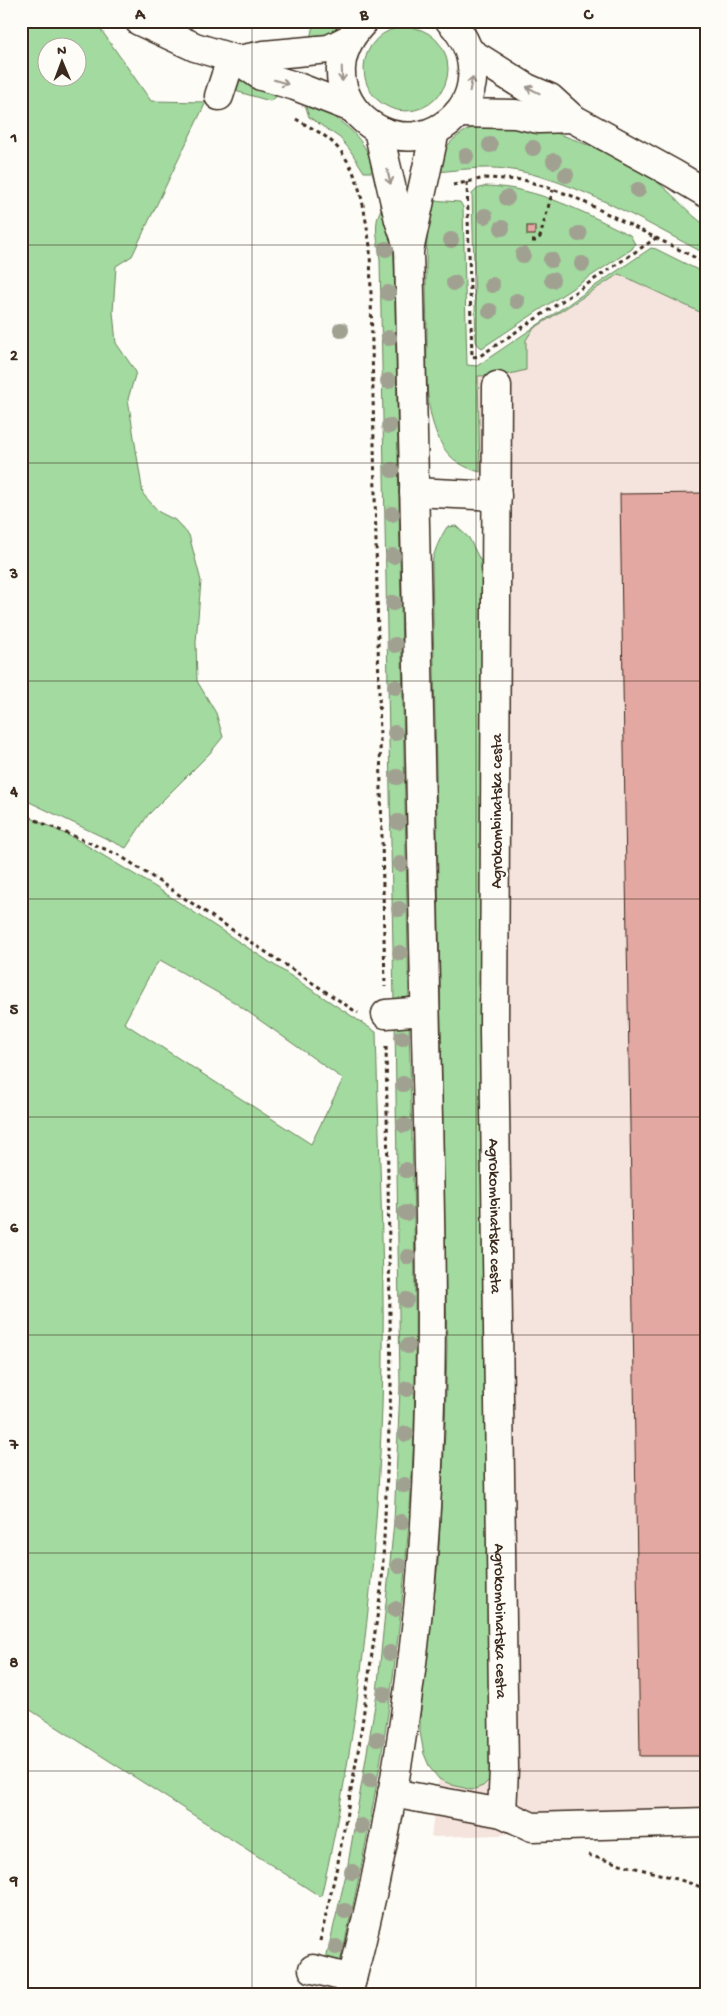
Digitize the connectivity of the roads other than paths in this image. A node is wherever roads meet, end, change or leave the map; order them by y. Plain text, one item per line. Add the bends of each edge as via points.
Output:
1 (139, 21) edge
2 (450, 21) edge
3 (356, 30) edge
4 (470, 52) junction
5 (234, 59) junction
6 (219, 96) dead end
7 (352, 108) junction
8 (458, 113) junction
9 (572, 118) junction
10 (378, 130) junction
11 (434, 130) junction
12 (706, 193) edge
13 (409, 251) junction
14 (497, 386) dead end
15 (414, 492) junction
16 (497, 496) junction
17 (425, 1011) junction
18 (386, 1014) road end
19 (392, 1793) junction
20 (502, 1813) junction
21 (706, 1822) edge
22 (313, 1969) road end
23 (350, 1987) edge

1 - 5 street via 195,47
2 - 4 street
3 - 5 street via 329,49
3 -> 7 street via 344,52 341,74
8 -> 4 street via 470,90 473,65
9 -> 4 street via 550,98 527,88
5 - 6 street
5 -> 7 street via 261,76
7 - 10 street
8 - 9 street
8 - 11 street
9 - 12 street
10 - 11 street via 406,137
10 -> 13 street
11 - 13 street
13 - 15 street
14 - 16 street, Agrokombinatska cesta
15 - 16 street
15 - 17 street
16 - 20 street, Agrokombinatska cesta via 494,1032 504,1760
17 - 18 street
17 - 19 street via 429,1441 417,1608
19 - 20 street
19 - 23 street
20 - 21 street via 532,1827
22 - 23 street

